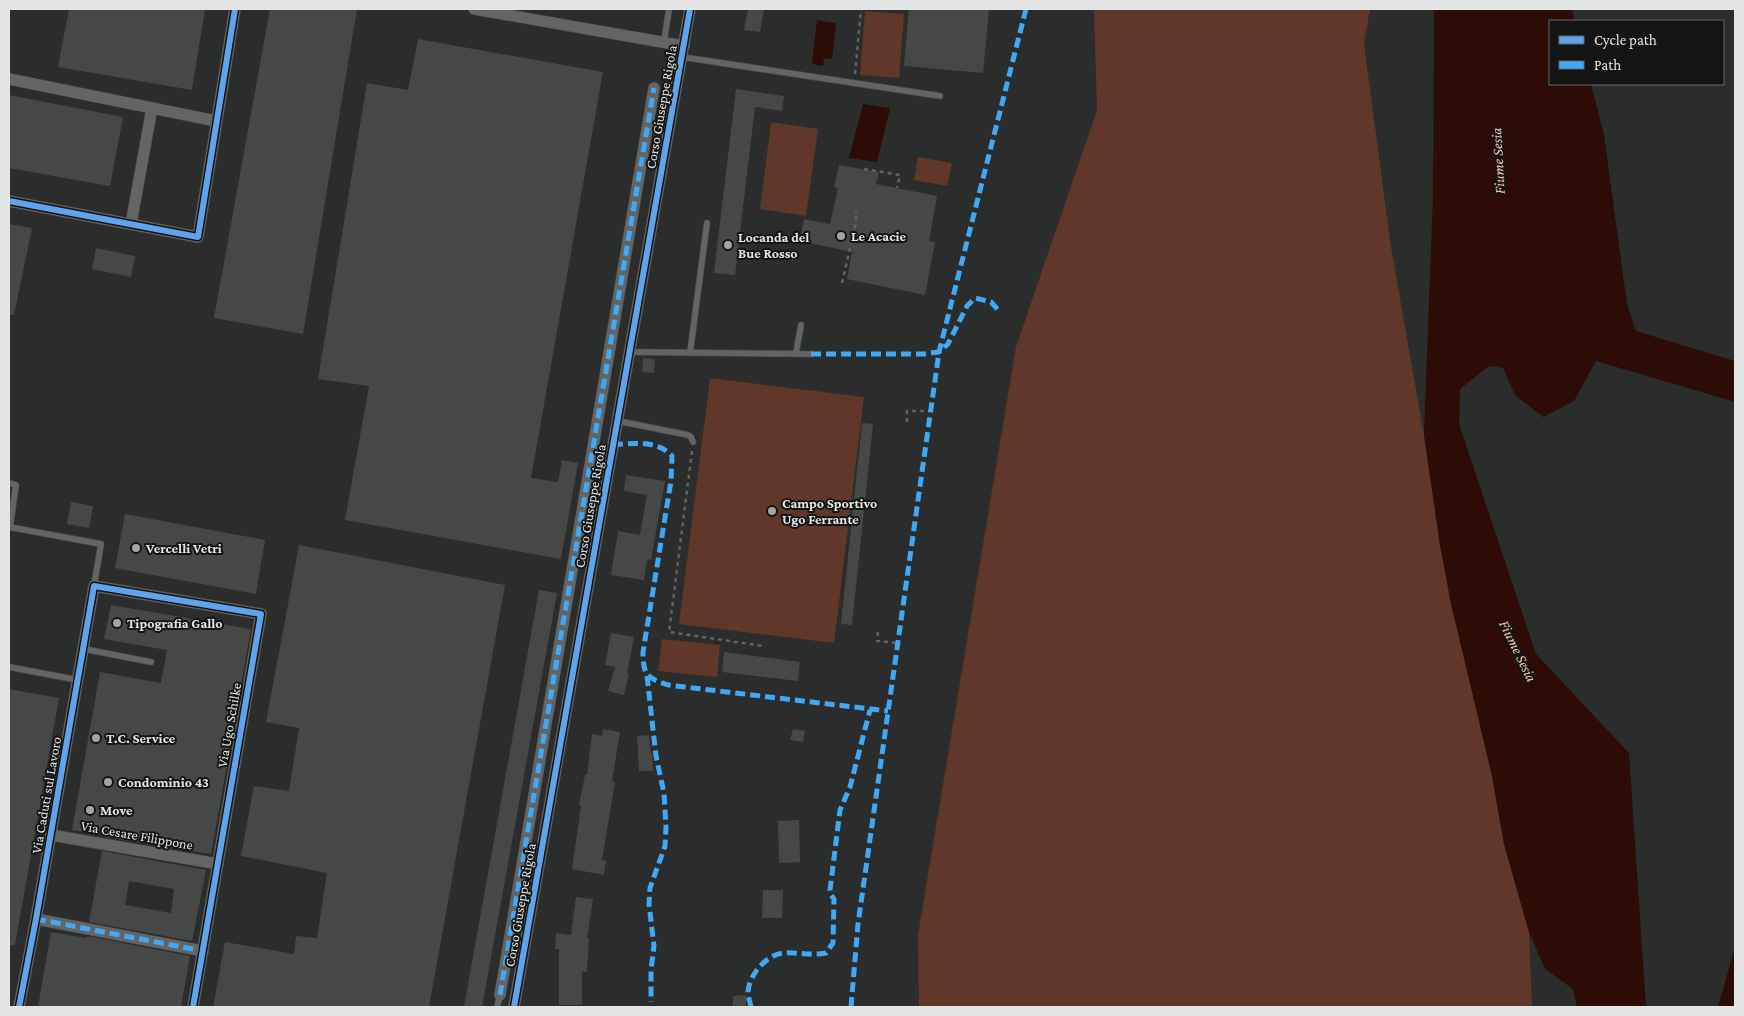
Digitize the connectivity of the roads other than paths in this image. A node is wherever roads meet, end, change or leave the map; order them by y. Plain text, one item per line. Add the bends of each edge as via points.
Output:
1 (235, 9) edge
2 (474, 9) edge
3 (669, 9) edge
4 (690, 9) edge
5 (664, 42) junction
6 (683, 52) junction
7 (9, 80) edge
8 (654, 88) dead end
9 (940, 96) dead end
10 (152, 108) junction
11 (216, 121) junction
12 (9, 201) edge
13 (707, 223) dead end
14 (131, 224) junction
15 (801, 325) dead end
16 (630, 352) junction
17 (690, 353) junction
18 (796, 353) junction
19 (811, 354) dead end
20 (618, 421) junction
21 (693, 442) road end
22 (9, 483) edge
23 (9, 527) edge
24 (94, 586) junction
25 (84, 649) junction
26 (151, 662) dead end
27 (9, 667) edge
28 (78, 680) junction
29 (51, 835) junction
30 (218, 864) junction
31 (36, 919) junction
32 (203, 951) junction
33 (500, 995) joint
34 (19, 1007) edge
35 (193, 1007) edge
36 (497, 1007) edge
37 (514, 1007) edge

1 - 11 street
2 - 5 street
3 - 5 lane
4 - 6 street, Corso Giuseppe Rigola
5 - 6 street
6 - 9 lane
6 - 16 street, Corso Giuseppe Rigola
7 - 10 street
8 - 33 street
10 - 11 street
10 - 14 street
11 - 14 street via 198,237
12 - 14 street
13 - 17 lane
15 - 18 lane
16 - 17 lane
16 - 20 street, Corso Giuseppe Rigola
17 - 18 lane
18 - 19 lane
20 - 21 lane via 688,435
20 - 37 street, Corso Giuseppe Rigola
22 - 23 lane via 16,485
23 - 24 lane via 101,544
24 - 25 street, Via Caduti sul Lavoro
24 - 30 street, Via Ugo Schilke via 261,614
25 - 26 lane
25 - 28 street, Via Caduti sul Lavoro
27 - 28 lane
28 - 29 street, Via Caduti sul Lavoro
29 - 30 street, Via Cesare Filippone
29 - 31 street, Via Caduti sul Lavoro
30 - 32 street, Via Ugo Schilke
31 - 32 street
31 - 34 street, Via Caduti sul Lavoro
32 - 35 street, Via Ugo Schilke
33 - 36 lane

